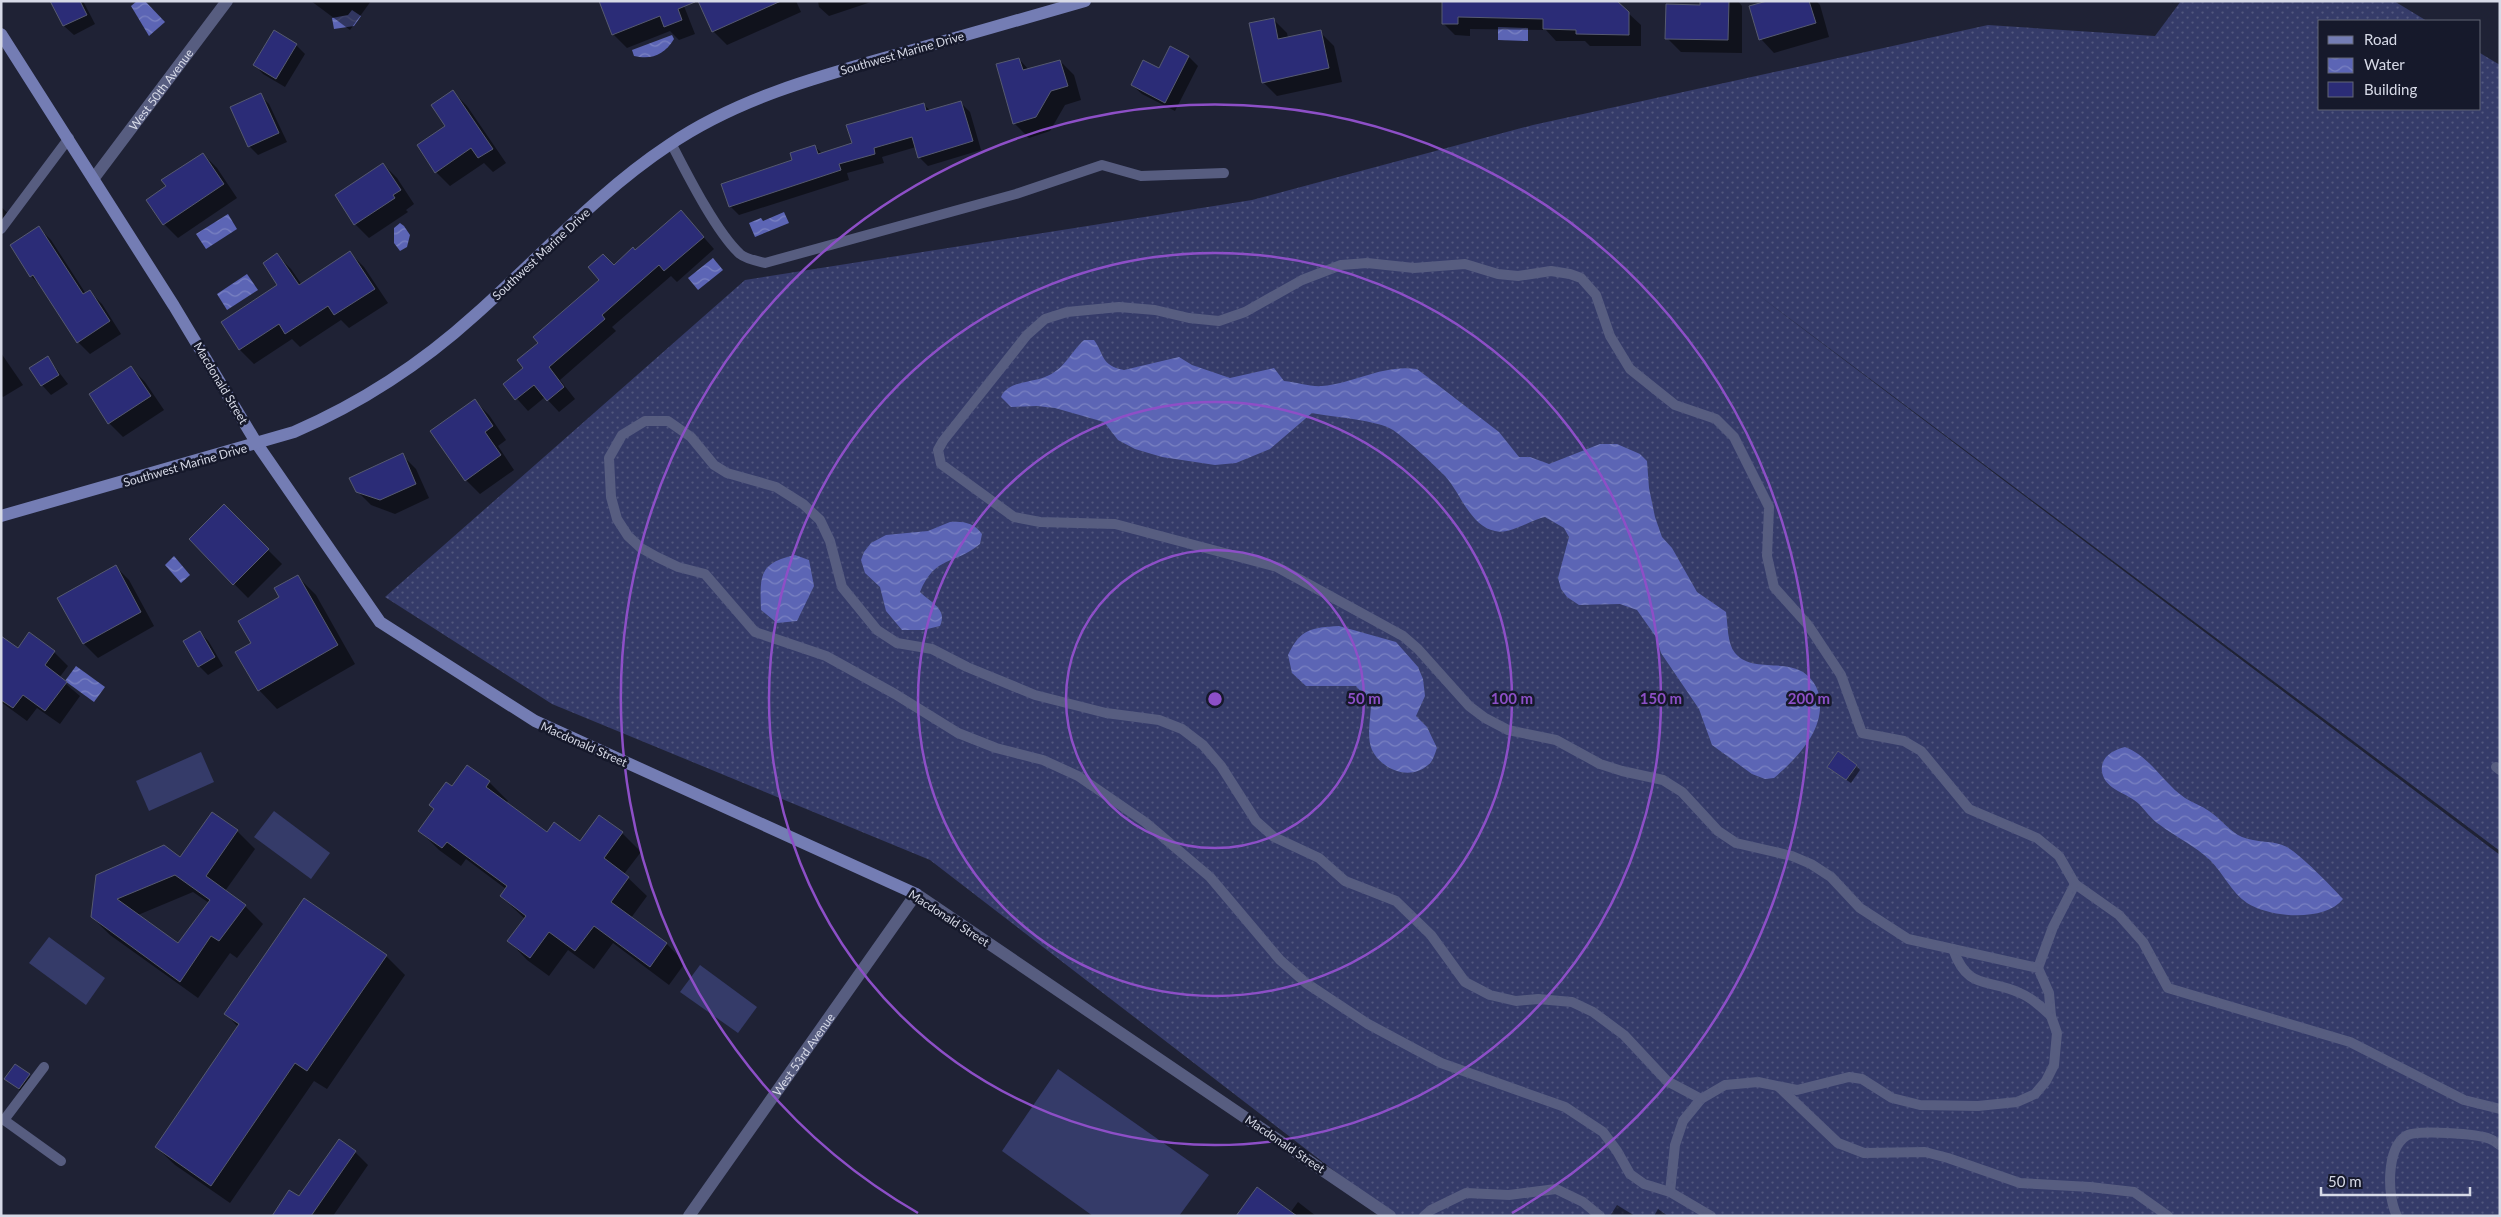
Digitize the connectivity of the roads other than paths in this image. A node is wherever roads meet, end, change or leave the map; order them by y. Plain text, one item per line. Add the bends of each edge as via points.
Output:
1 (227, 1) edge
2 (1086, 1) edge
3 (1, 34) edge
4 (69, 138) junction
5 (671, 143) junction
6 (1224, 173) dead end
7 (94, 178) junction
8 (1, 229) edge
9 (257, 444) junction
10 (1, 516) edge
11 (2075, 884) junction
12 (916, 894) junction
13 (1953, 949) junction
14 (2038, 968) junction
15 (2051, 1016) junction
16 (44, 1067) dead end
17 (1779, 1087) junction
18 (1700, 1099) junction
19 (2500, 1109) edge
20 (2500, 1145) edge
21 (61, 1161) dead end
22 (1670, 1192) junction
23 (689, 1216) edge
24 (1390, 1216) edge
25 (1424, 1216) edge
26 (1600, 1216) edge
27 (1711, 1216) edge
28 (2168, 1216) edge
29 (2396, 1216) edge

1 - 7 street, West 50th Avenue
2 - 5 street, Southwest Marine Drive via 809,79 723,113
3 - 4 street, Macdonald Street
4 - 7 street, Macdonald Street
4 - 8 lane
5 - 6 lane via 728,239 741,255 765,264 1016,194 1102,165 1141,176
5 - 9 street, Southwest Marine Drive via 607,194 474,316 402,373 331,416
7 - 9 street, Macdonald Street
9 - 10 street, Southwest Marine Drive
9 - 12 street, Macdonald Street via 380,622 534,721
11 - 13 lane via 2059,856 2037,838 1969,809 1921,751 1904,741 1862,733 1841,675 1808,625 1774,587 1767,556 1769,507 1734,437 1716,419 1675,405 1630,369 1610,336 1596,295 1581,278 1551,271 1518,276 1498,274 1465,264 1414,268 1367,263 1341,265 1302,280 1246,312 1219,321 1119,307 1067,312 1045,319 1026,335 938,450 942,464 1014,517 1040,522 1115,524 1278,567 1403,636 1469,706 1485,718 1508,730 1556,740 1614,769 1663,780 1682,792 1718,831 1736,843 1792,856 1811,864 1831,877 1860,908 1908,939
11 - 14 lane via 2053,927
11 - 19 lane via 2119,915 2143,942 2168,988 2350,1042 2464,1100
12 - 23 street, West 53rd Avenue
12 - 24 street, Macdonald Street
13 - 14 lane
13 - 15 lane via 1959,966 1974,979 2020,992
14 - 15 lane via 2049,993
15 - 17 lane via 2057,1033 2054,1065 2035,1094 2017,1102 1978,1106 1920,1104 1892,1098 1862,1079 1849,1077 1796,1090
16 - 21 lane via 4,1120
17 - 18 lane via 1758,1082 1725,1086
17 - 28 lane via 1838,1143 1848,1148 1864,1152 1925,1152 2020,1183 2134,1192
18 - 22 lane via 1683,1121 1676,1145
18 - 22 lane via 1666,1081 1624,1035 1593,1012 1572,1002 1538,998 1516,1001 1490,995 1466,982 1431,934 1396,901 1345,881 1319,858 1274,837 1256,821 1221,766 1203,745 1182,729 1159,720 1106,713 1035,695 966,667 932,649 897,643 877,630 842,587 830,540 820,520 803,504 776,487 720,469 691,437 668,421 645,421 622,435 609,458 610,487 618,519 628,536 657,558 705,574 755,632 826,656 958,733 996,748 1043,760 1078,776 1145,822 1210,877 1280,960 1306,983 1368,1024 1441,1063 1565,1107 1602,1132 1630,1174 1644,1184
20 - 29 lane via 2488,1138 2422,1131 2406,1136 2392,1154 2390,1181
22 - 27 lane
25 - 26 lane via 1466,1194 1510,1195 1556,1189 1583,1202

